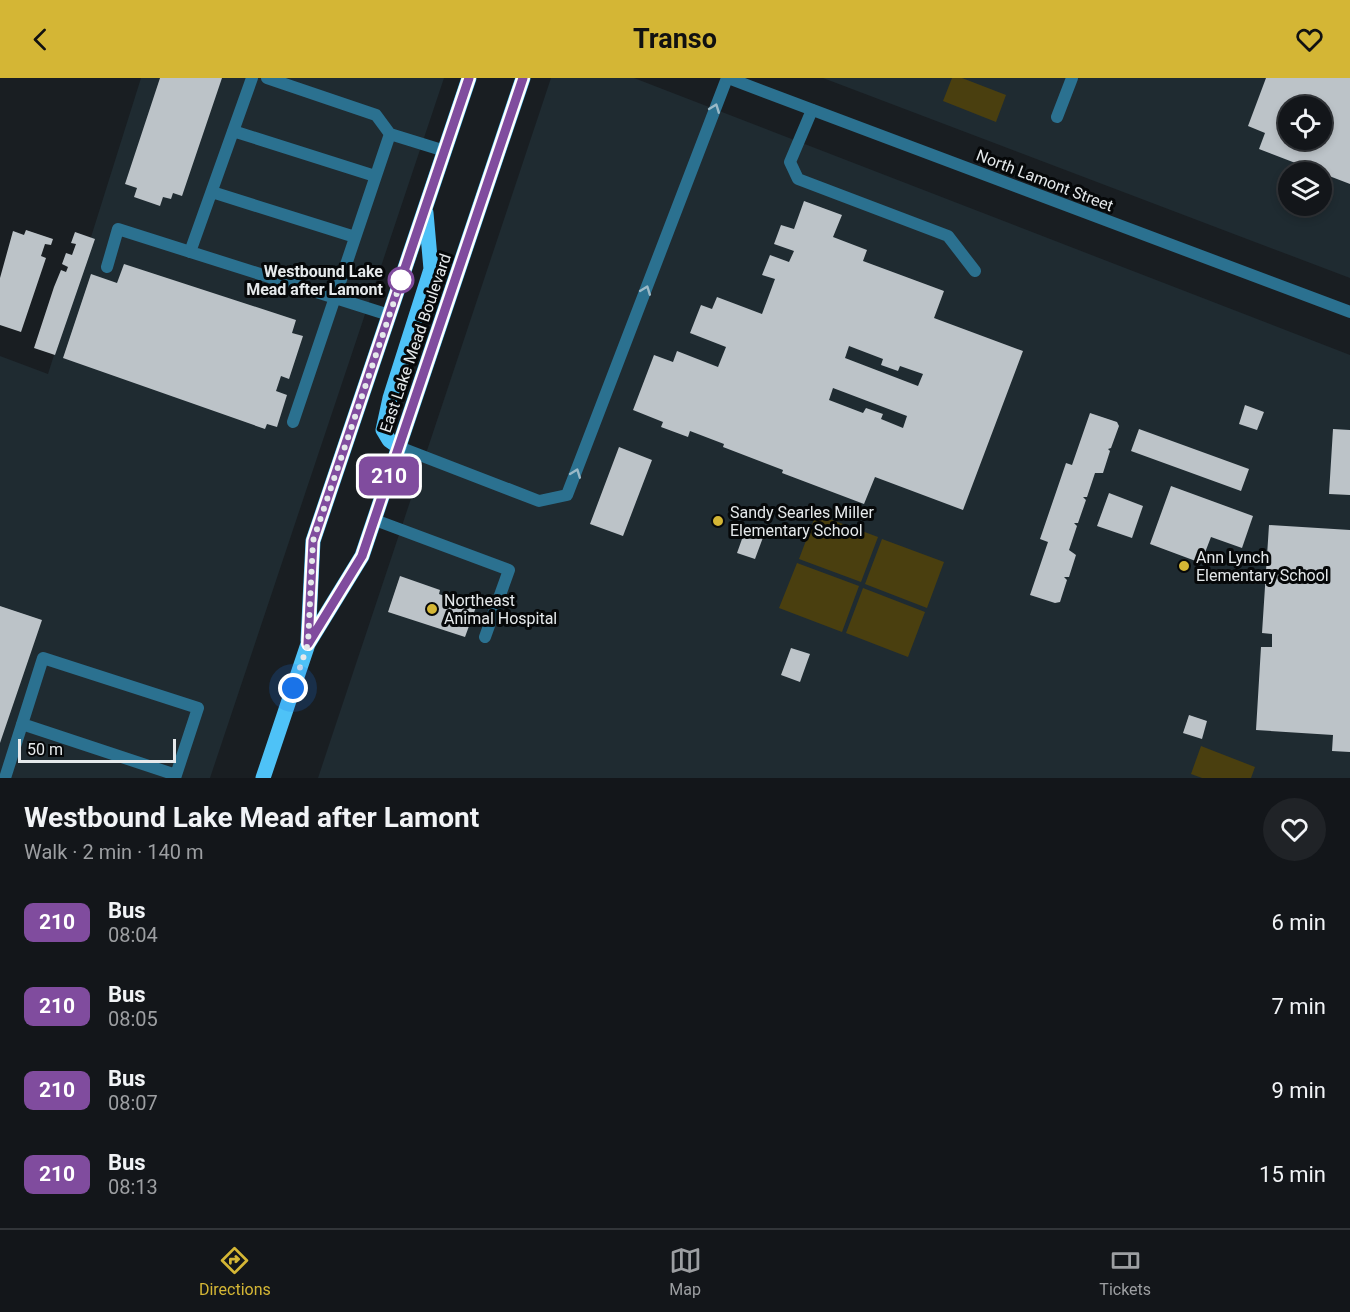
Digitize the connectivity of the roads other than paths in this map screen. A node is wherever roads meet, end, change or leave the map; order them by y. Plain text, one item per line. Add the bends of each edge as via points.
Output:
1 (252, 78) edge
2 (267, 78) edge
3 (469, 78) edge
4 (523, 78) edge
5 (728, 78) edge
6 (1072, 78) edge
7 (812, 110) junction
8 (1057, 117) dead end
9 (233, 131) junction
10 (390, 134) junction
11 (445, 151) junction
12 (375, 176) junction
13 (212, 192) junction
14 (426, 207) junction
15 (355, 237) junction
16 (190, 252) junction
17 (107, 267) dead end
18 (975, 271) dead end
19 (334, 298) junction
20 (1350, 312) edge
21 (389, 315) junction
22 (293, 422) dead end
23 (399, 447) junction
24 (375, 520) junction
25 (485, 637) dead end
26 (308, 644) junction
27 (22, 724) junction
28 (0, 776) edge
29 (176, 776) edge
30 (5, 778) edge
31 (263, 778) edge

1 - 9 street
2 - 10 street via 376,115
3 - 11 main road, East Lake Mead Boulevard
4 - 23 main road, East Lake Mead Boulevard
5 - 7 street, North Lamont Street
23 -> 5 street via 539,501 567,495
6 - 8 street
7 - 18 street via 790,162 798,179 948,236
7 - 20 street, North Lamont Street
9 - 12 street
9 - 13 street
10 - 11 street
10 - 12 street
11 - 14 main road, East Lake Mead Boulevard
12 - 15 street
13 - 15 street
13 - 16 street
14 - 21 main road, East Lake Mead Boulevard
14 - 23 main road via 431,269 383,430
15 - 19 street
16 - 17 street via 118,230
16 - 19 street
19 - 21 street
19 - 22 street
21 - 26 main road, East Lake Mead Boulevard via 313,541
23 - 24 main road, East Lake Mead Boulevard
24 - 25 street via 509,570
24 - 26 main road, East Lake Mead Boulevard via 362,556
26 - 31 main road, East Lake Mead Boulevard
27 - 29 street
27 - 29 street via 43,658 198,708
27 - 30 street
28 - 30 street

